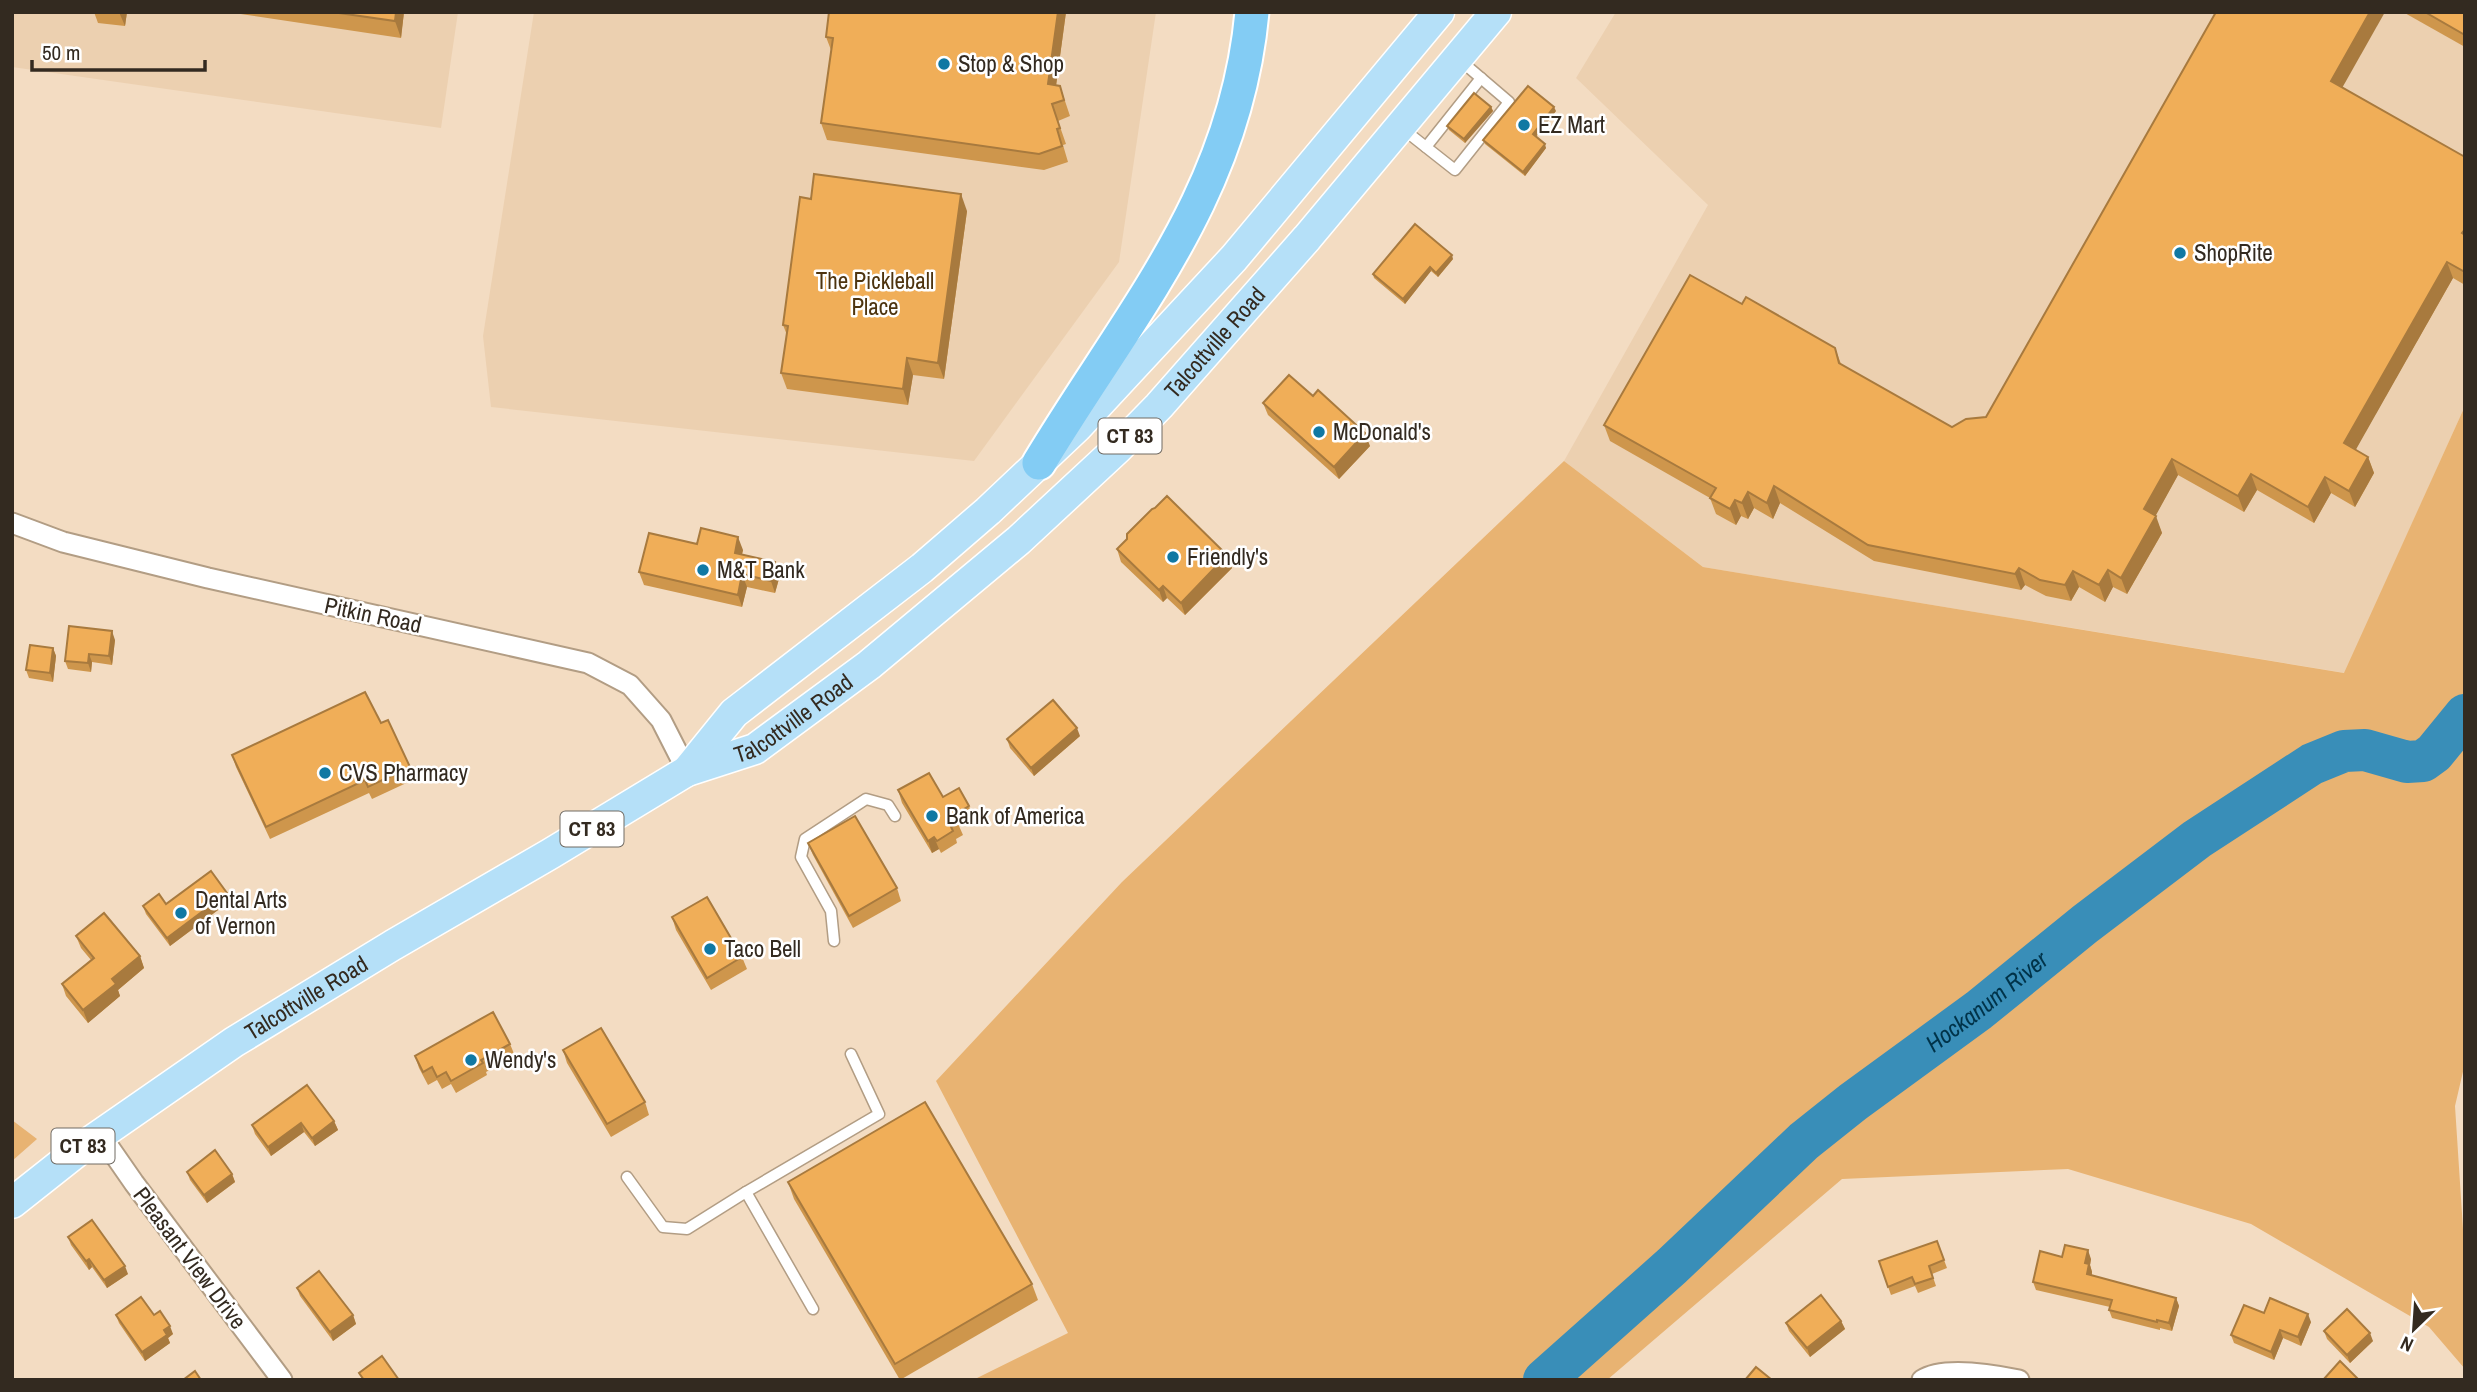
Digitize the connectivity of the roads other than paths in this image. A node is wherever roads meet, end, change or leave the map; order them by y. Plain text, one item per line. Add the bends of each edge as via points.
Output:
1 (1252, 12) edge
2 (1438, 12) edge
3 (1494, 13) edge
4 (1457, 58) junction
5 (1481, 78) junction
6 (1400, 127) junction
7 (1426, 147) junction
8 (1178, 320) junction
9 (1190, 371) junction
10 (1039, 463) junction
11 (12, 523) edge
12 (687, 771) junction
13 (895, 816) dead end
14 (834, 941) dead end
15 (850, 1055) dead end
16 (100, 1134) junction
17 (627, 1177) dead end
18 (746, 1192) junction
19 (12, 1203) edge
20 (813, 1309) dead end
21 (282, 1380) edge
22 (1922, 1380) edge
23 (2019, 1380) edge

1 - 10 highway via 1230,126 1194,215 1138,312
2 - 8 main road, Talcottville Road / CT 83
3 - 4 main road, Talcottville Road / CT 83
4 - 5 lane
4 - 6 main road, Talcottville Road / CT 83
5 - 7 lane
5 - 7 lane via 1509,102 1455,170
6 - 7 lane
6 - 9 main road, Talcottville Road / CT 83
8 - 9 main road
8 - 10 main road, Talcottville Road / CT 83
9 - 12 main road, Talcottville Road / CT 83 via 1019,540 869,665 755,749
10 - 12 main road, Talcottville Road / CT 83 via 922,568 734,713
11 - 12 street, Pitkin Road via 64,542 208,578 588,663 630,685 661,720
12 - 16 main road, Talcottville Road / CT 83 via 245,1035
13 - 14 lane via 888,805 866,799 804,839 801,857 831,911
15 - 18 lane via 879,1114
16 - 19 main road, Talcottville Road / CT 83
16 - 21 street, Pleasant View Drive
17 - 18 lane via 663,1227 687,1230
18 - 20 lane
22 - 23 street via 1931,1374 1992,1374

